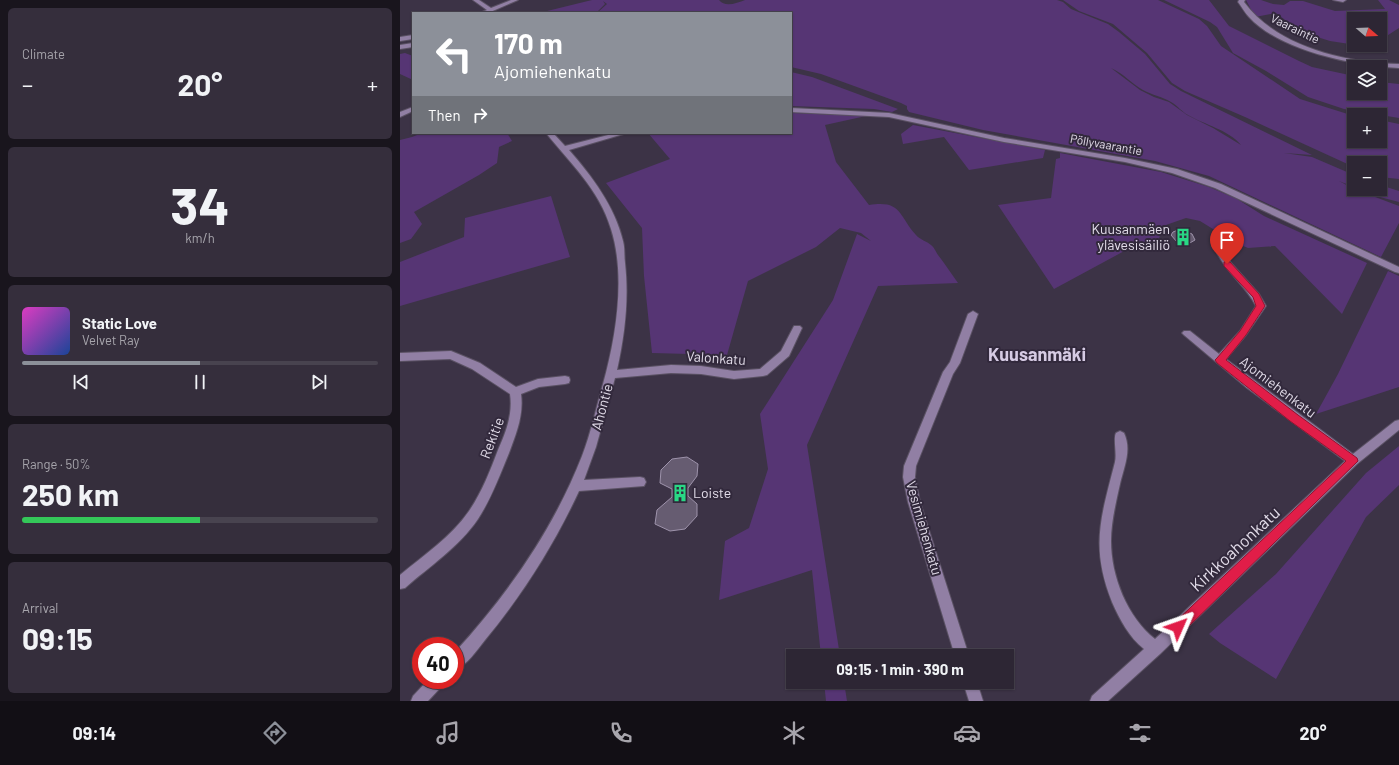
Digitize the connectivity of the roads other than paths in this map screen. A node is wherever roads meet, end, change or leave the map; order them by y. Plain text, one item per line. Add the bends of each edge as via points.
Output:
1 (476, 0) edge
2 (515, 0) edge
3 (1242, 0) edge
4 (1336, 0) edge
5 (1343, 0) edge
6 (491, 10) junction
7 (486, 12) edge
8 (411, 37) edge
9 (400, 38) edge
10 (1399, 66) edge
11 (412, 109) edge
12 (792, 110) edge
13 (400, 115) edge
14 (550, 134) edge
15 (620, 134) edge
16 (563, 149) junction
17 (1220, 253) dead end
18 (1398, 270) edge
19 (973, 314) dead end
20 (798, 328) dead end
21 (1187, 333) dead end
22 (400, 357) edge
23 (1220, 360) junction
24 (611, 374) junction
25 (565, 380) dead end
26 (515, 392) junction
27 (1399, 424) edge
28 (1120, 436) dead end
29 (1353, 461) junction
30 (640, 482) dead end
31 (575, 486) junction
32 (400, 583) edge
33 (960, 649) edge
34 (1155, 649) junction
35 (464, 653) edge
36 (429, 689) edge
37 (972, 689) edge
38 (418, 701) edge
39 (976, 701) edge
40 (1097, 701) edge

1 - 6 street
2 - 6 street
3 - 10 street, Vaaraintie via 1242,5 1254,20 1310,50 1379,65
4 - 5 street
6 - 7 street
8 - 9 street
11 - 13 street
12 - 18 street, Pöllyvaarantie via 889,115 1004,140 1125,160 1174,171 1218,186
14 - 16 street, Ahontie
15 - 16 street
16 - 24 street, Ahontie via 592,184 610,216 618,241 622,310
17 - 23 street via 1256,296 1261,306
19 - 33 street, Vesimiehenkatu via 955,363 948,372 910,466 909,477 914,502
20 - 24 street, Valonkatu via 785,353 763,372 734,375 671,369
21 - 23 street, Ajomiehenkatu
22 - 26 street via 451,355 476,366
23 - 29 street, Ajomiehenkatu
24 - 31 street, Ahontie via 595,432
25 - 26 street via 538,383
26 - 32 street, Rekitie via 517,409 514,424 492,478 473,515 455,536
27 - 29 street, Kirkkoahonkatu
28 - 34 street via 1124,452 1110,506 1105,554 1120,604 1140,636
29 - 34 street, Kirkkoahonkatu
30 - 31 street
31 - 35 street, Ahontie via 555,529 522,583
34 - 40 street, Kirkkoahonkatu
36 - 38 street
37 - 39 street

